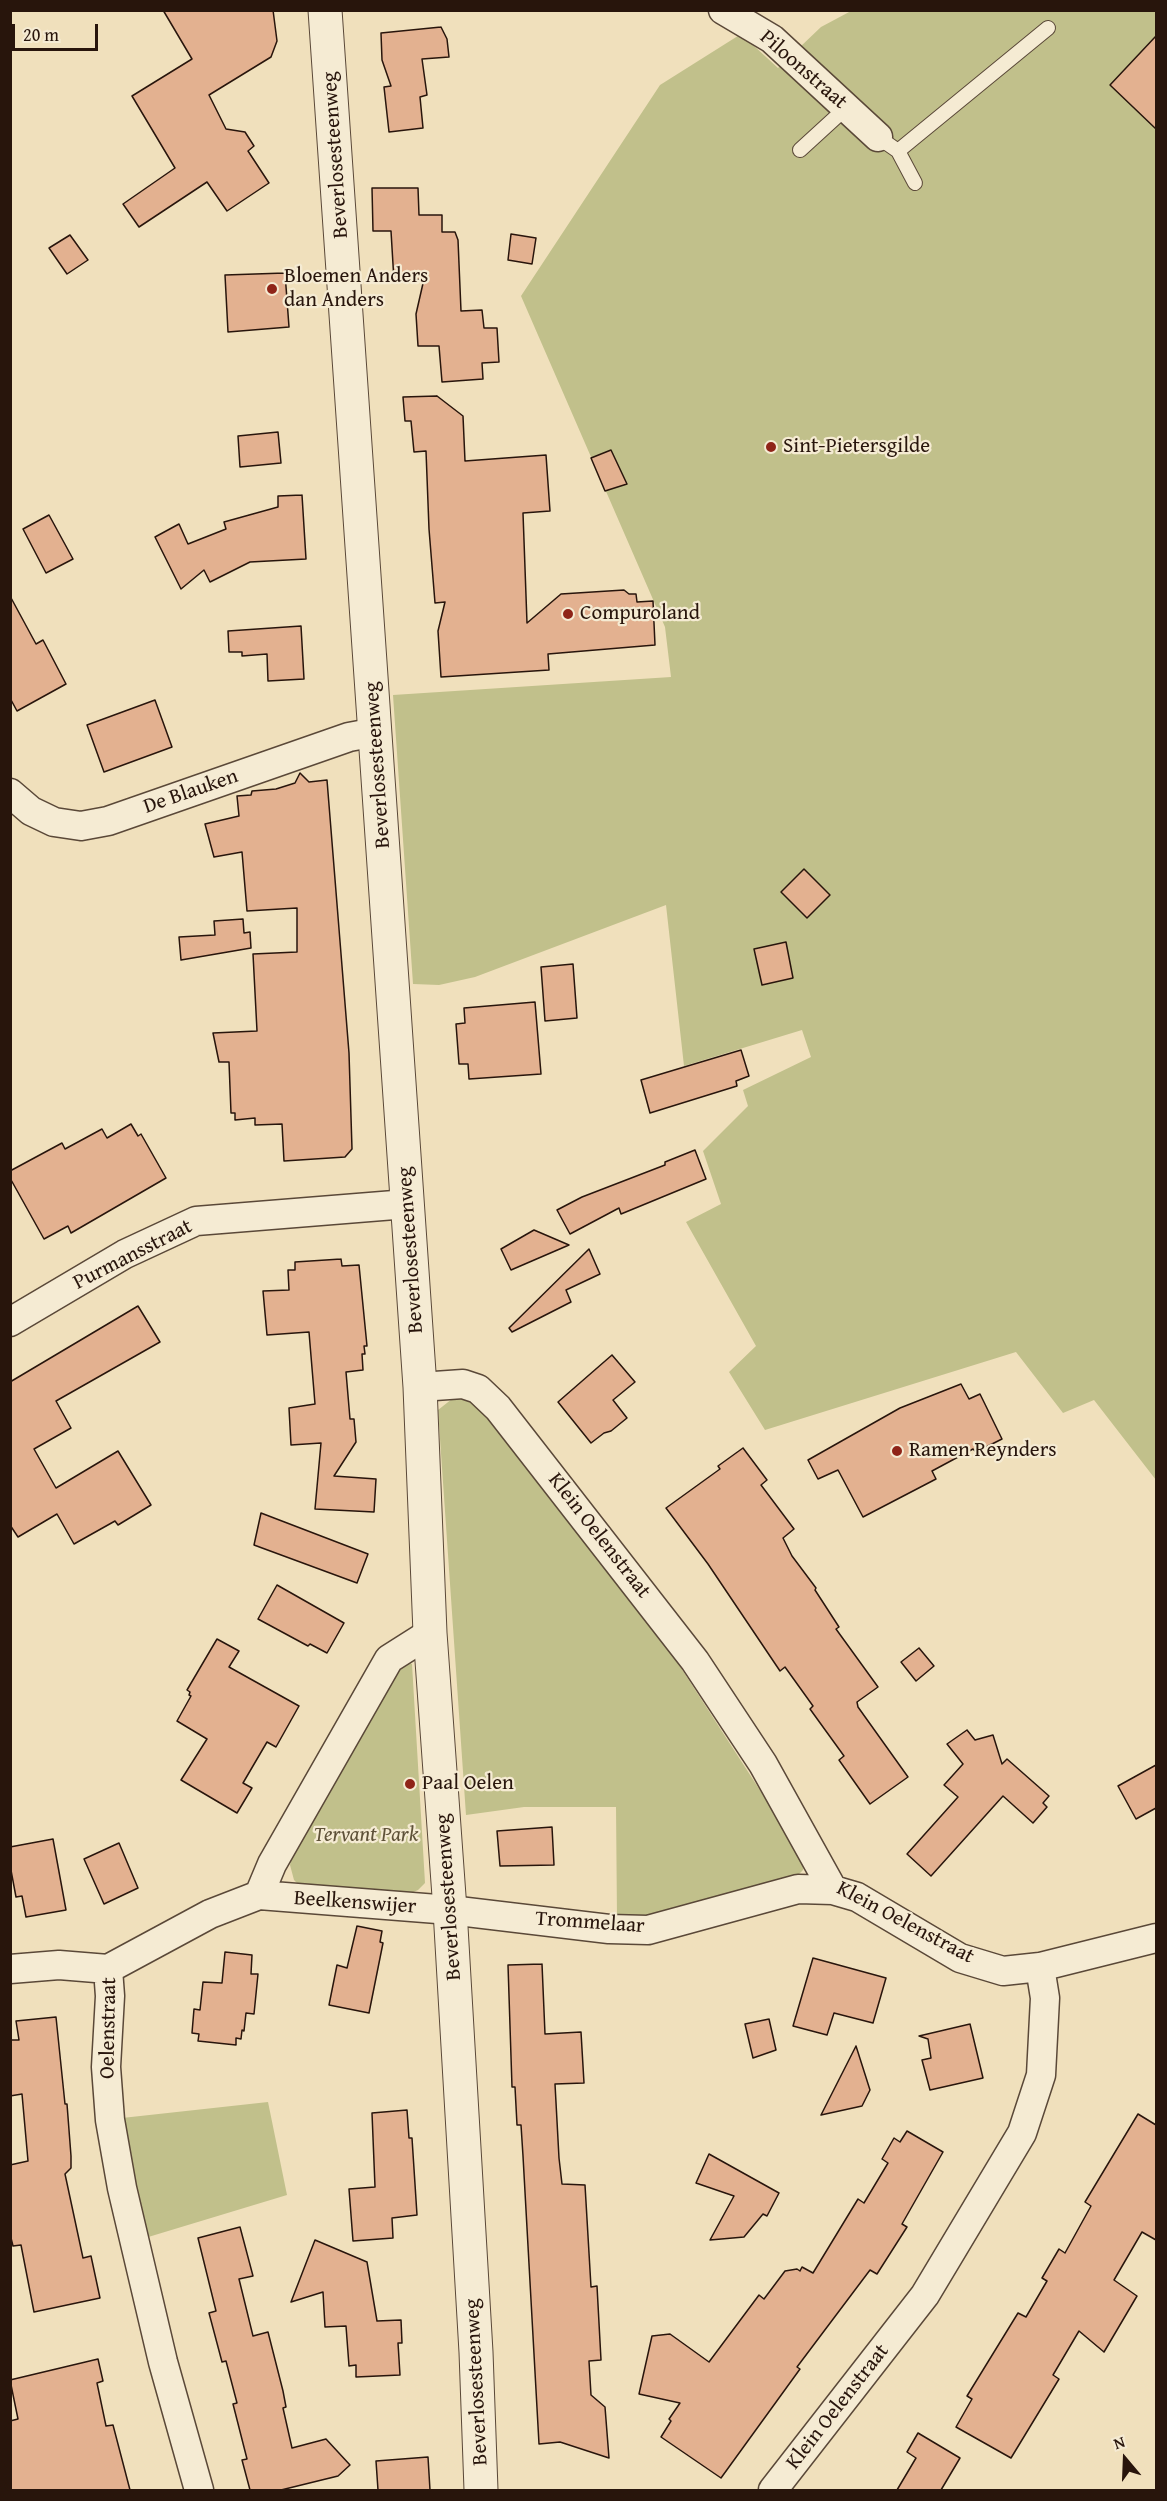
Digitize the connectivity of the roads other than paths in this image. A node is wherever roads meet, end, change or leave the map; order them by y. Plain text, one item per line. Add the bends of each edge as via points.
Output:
1 (325, 10) edge
2 (723, 10) edge
3 (1048, 28) dead end
4 (847, 107) junction
5 (888, 144) junction
6 (800, 150) dead end
7 (915, 183) dead end
8 (376, 732) junction
9 (10, 793) edge
10 (407, 1204) junction
11 (10, 1322) edge
12 (420, 1388) junction
13 (430, 1633) junction
14 (833, 1890) junction
15 (260, 1895) junction
16 (450, 1910) junction
17 (1156, 1938) edge
18 (1040, 1967) junction
19 (10, 1969) edge
20 (108, 1969) junction
21 (199, 2490) edge
22 (481, 2490) edge
23 (773, 2490) edge

1 - 8 street, Beverlosesteenweg
2 - 4 street, Piloonstraat via 772,39
3 - 5 lane
4 - 5 street, Piloonstraat
4 - 6 lane
5 - 7 lane
8 - 9 street, De Blauken via 349,737 108,821 81,826 54,822 31,811
8 - 10 street, Beverlosesteenweg
10 - 11 street, Purmansstraat via 196,1221 125,1254
10 - 12 street, Beverlosesteenweg
12 - 13 street, Beverlosesteenweg
12 - 14 street, Klein Oelenstraat via 463,1384 478,1389 498,1408 695,1661 763,1764
13 - 15 street via 389,1659 272,1864
13 - 16 street, Beverlosesteenweg
14 - 16 street, Trommelaar via 798,1889 648,1930
14 - 18 street, Klein Oelenstraat via 857,1898 960,1958 1003,1971
15 - 16 street, Beelkenswijer
15 - 20 street, Oelenstraat via 210,1914
16 - 22 street, Beverlosesteenweg
17 - 18 street
18 - 23 street, Klein Oelenstraat via 1046,1998 1041,2075 1022,2133 925,2295
19 - 20 street via 59,1965
20 - 21 street, Oelenstraat via 106,2067 110,2120 160,2350

